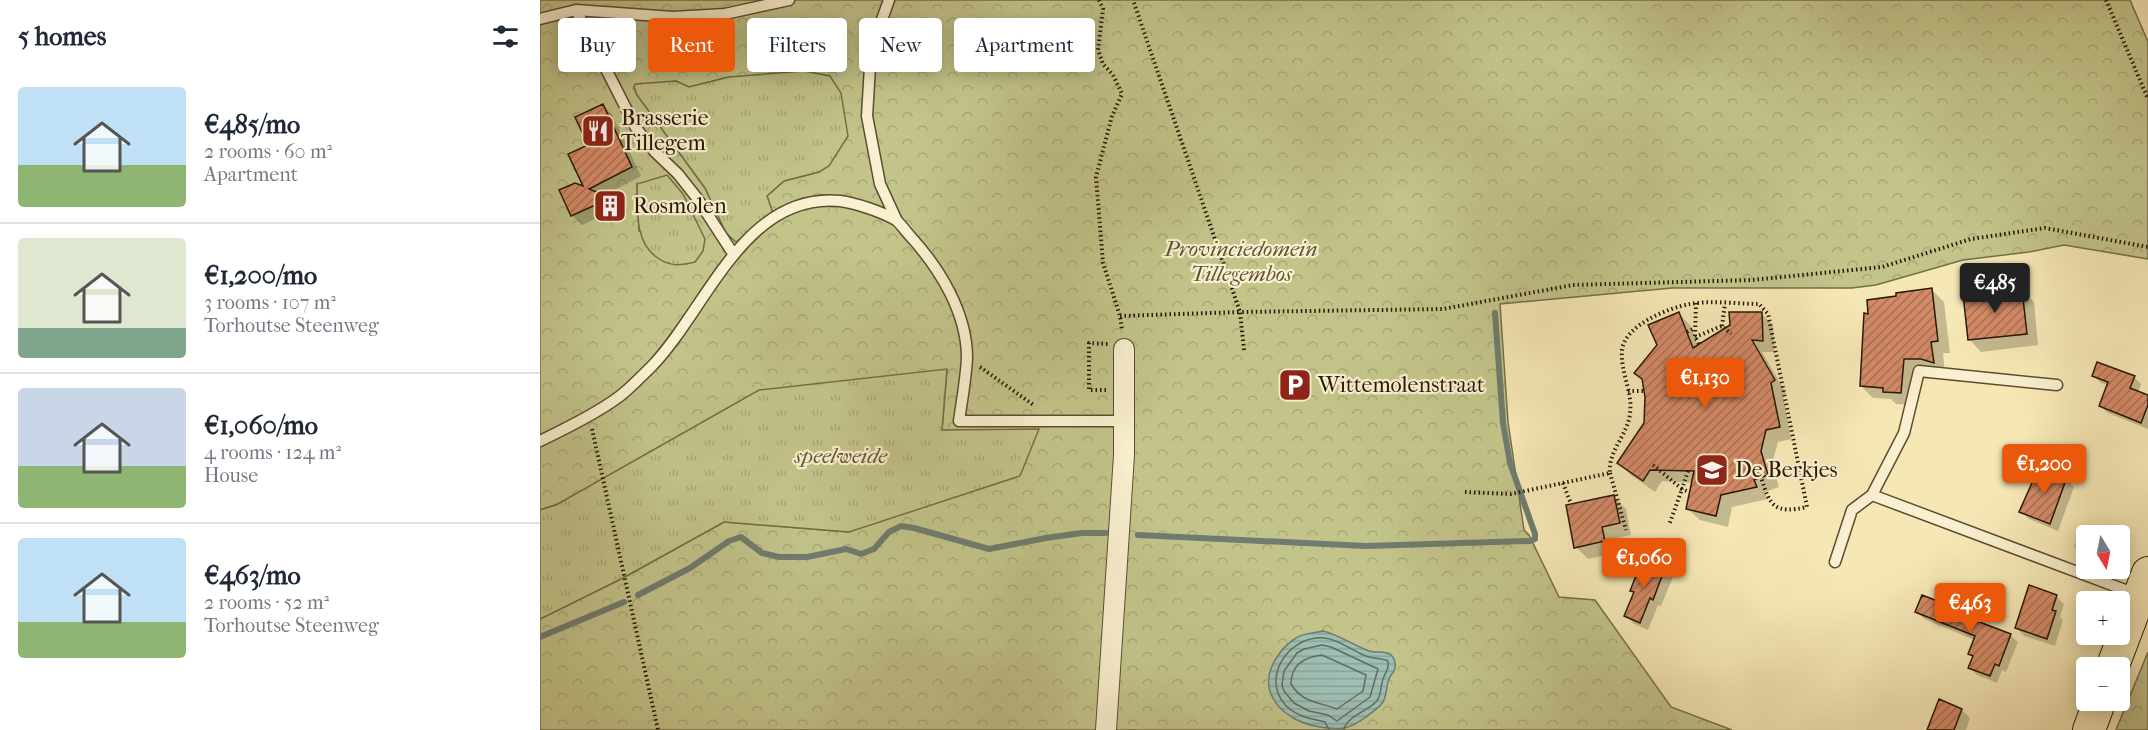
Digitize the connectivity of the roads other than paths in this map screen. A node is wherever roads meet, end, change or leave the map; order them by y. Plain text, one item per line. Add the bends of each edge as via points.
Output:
1 (789, 0) edge
2 (889, 0) edge
3 (576, 10) junction
4 (540, 19) edge
5 (897, 221) junction
6 (734, 255) junction
7 (1118, 346) road end
8 (2057, 385) dead end
9 (1125, 421) junction
10 (540, 441) edge
11 (1872, 495) junction
12 (1835, 562) dead end
13 (2144, 584) edge
14 (2116, 657) edge
15 (2096, 711) edge
16 (1106, 730) edge
17 (2089, 730) edge

1 - 3 lane via 725,14 673,17
2 - 5 lane via 871,50 867,116 880,184
3 - 4 lane
3 - 6 lane via 636,128 697,198
5 - 6 lane via 852,202 804,203 756,230
5 - 9 lane via 929,257 949,291 964,331 967,357 959,421
6 - 10 lane via 714,278 680,333 625,393
7 - 9 street
8 - 11 lane via 1919,371 1904,433
9 - 16 street
11 - 12 lane via 1852,510
11 - 13 lane
13 - 14 main road
15 - 17 main road

